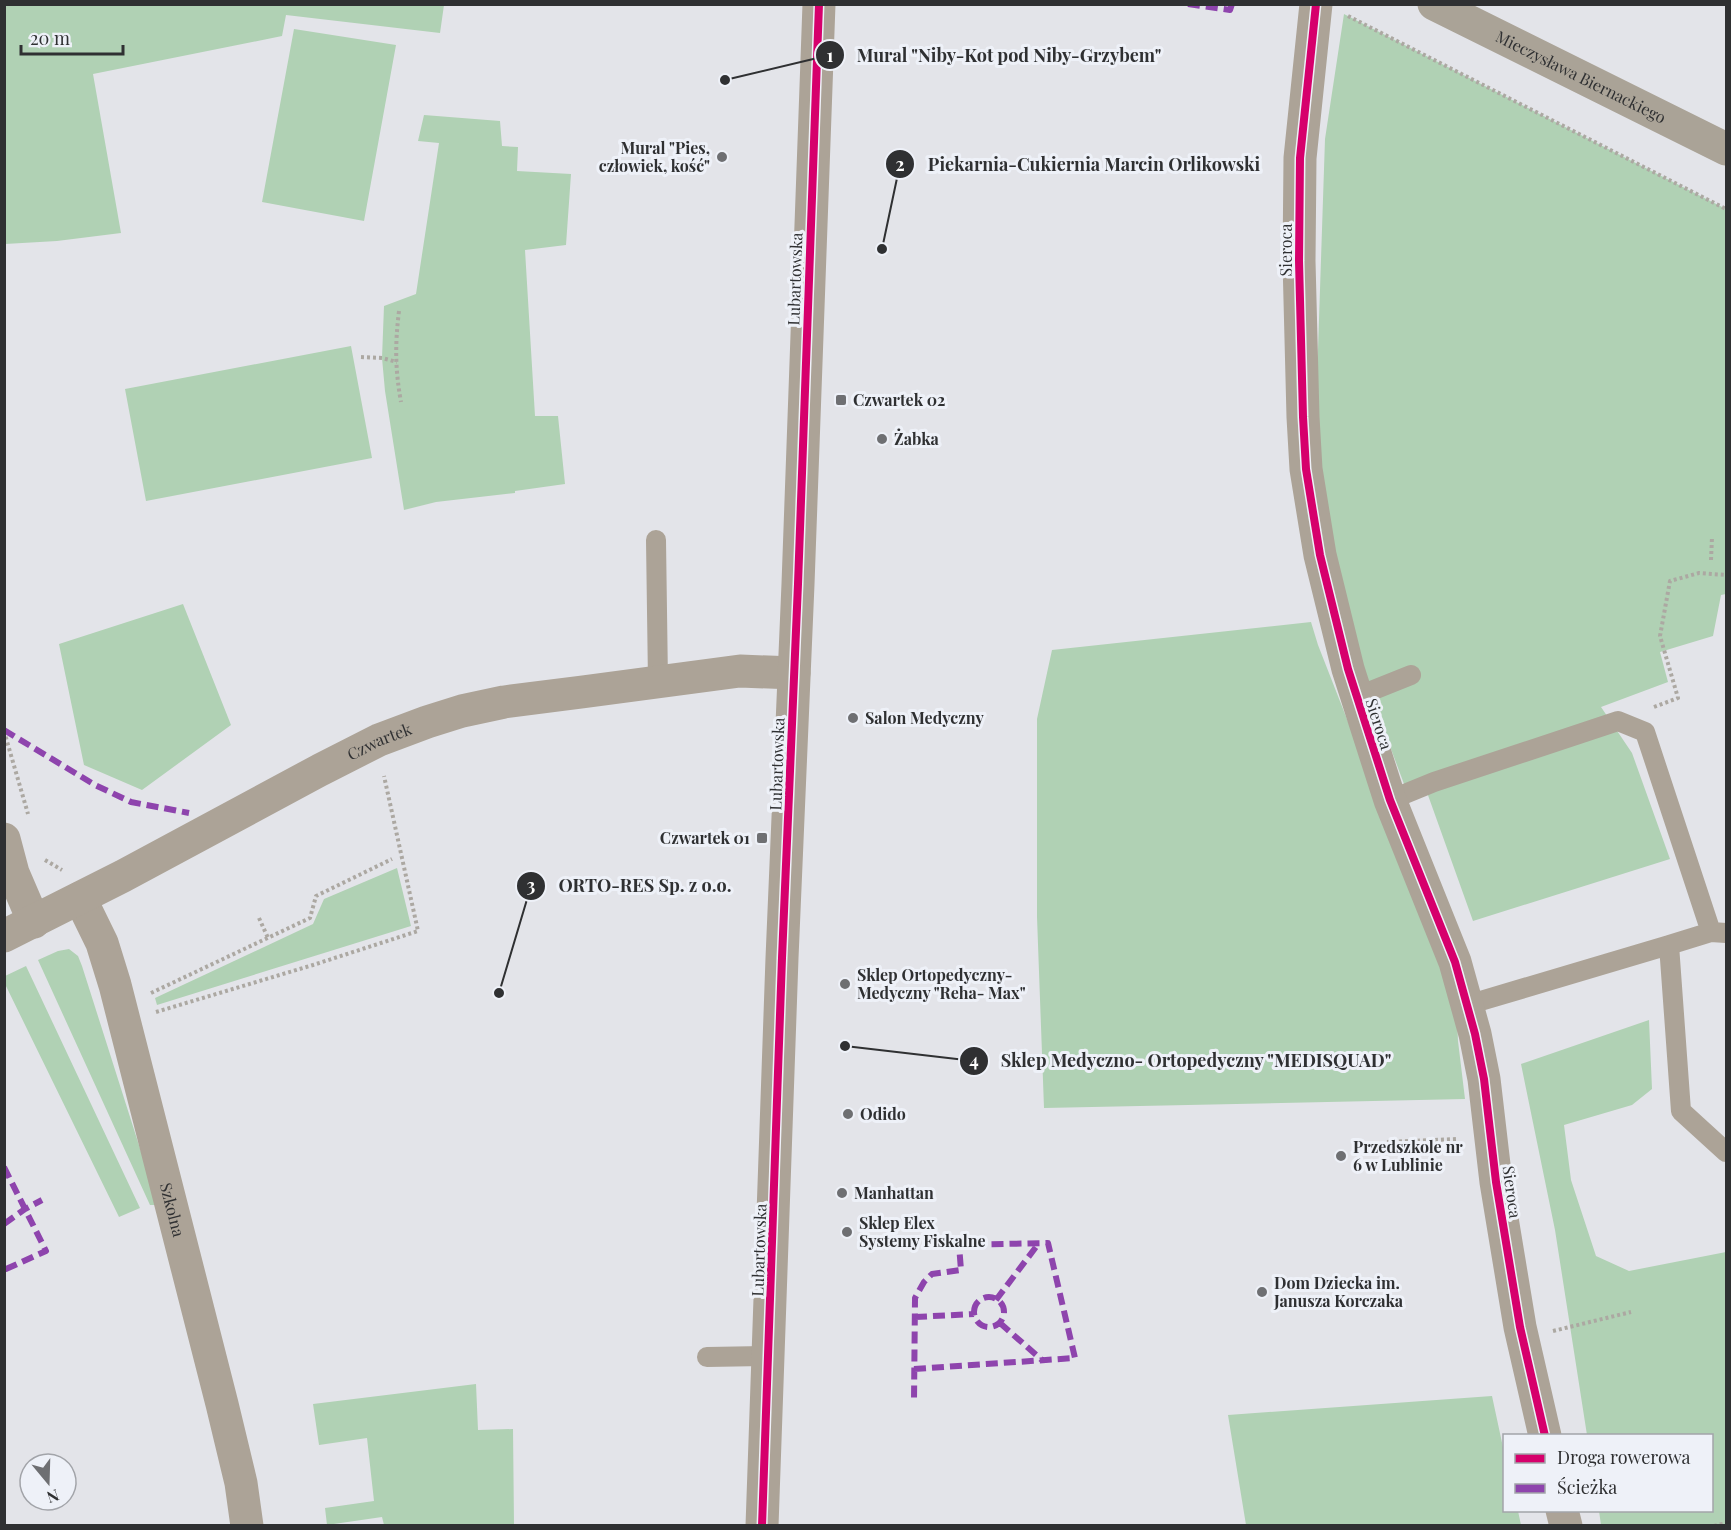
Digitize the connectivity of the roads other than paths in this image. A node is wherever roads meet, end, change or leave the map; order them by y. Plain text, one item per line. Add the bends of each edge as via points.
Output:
1 (819, 4) edge
2 (1434, 4) edge
3 (1330, 9) edge
4 (1726, 149) edge
5 (656, 540) dead end
6 (794, 673) junction
7 (1411, 675) dead end
8 (658, 682) junction
9 (1356, 697) junction
10 (1390, 800) junction
11 (4, 839) edge
12 (80, 898) junction
13 (34, 922) junction
14 (1719, 932) edge
15 (4, 936) edge
16 (1669, 945) junction
17 (1467, 1005) junction
18 (1726, 1152) edge
19 (769, 1356) junction
20 (707, 1357) dead end
21 (1545, 1434) edge
22 (247, 1526) edge
23 (762, 1526) edge

1 - 6 street, Lubartowska
2 - 4 street, Mieczysława Biernackiego
3 - 9 street, Sieroca via 1300,158 1303,417 1306,469 1320,555
5 - 8 lane
6 - 8 street, Czwartek via 740,671
6 - 19 street, Lubartowska
7 - 9 lane
8 - 12 street, Czwartek via 504,702 462,711 389,736
9 - 10 street, Sieroca
10 - 14 lane via 1617,721 1645,732
10 - 17 street, Sieroca via 1455,962
11 - 13 street via 13,873
12 - 13 street, Czwartek
12 - 22 street, Szkolna via 102,943 115,985 222,1404
13 - 15 street, Czwartek
14 - 16 lane
16 - 17 lane
16 - 18 lane via 1681,1111
17 - 21 street, Sieroca via 1484,1079 1520,1327
19 - 20 lane
19 - 23 street, Lubartowska

